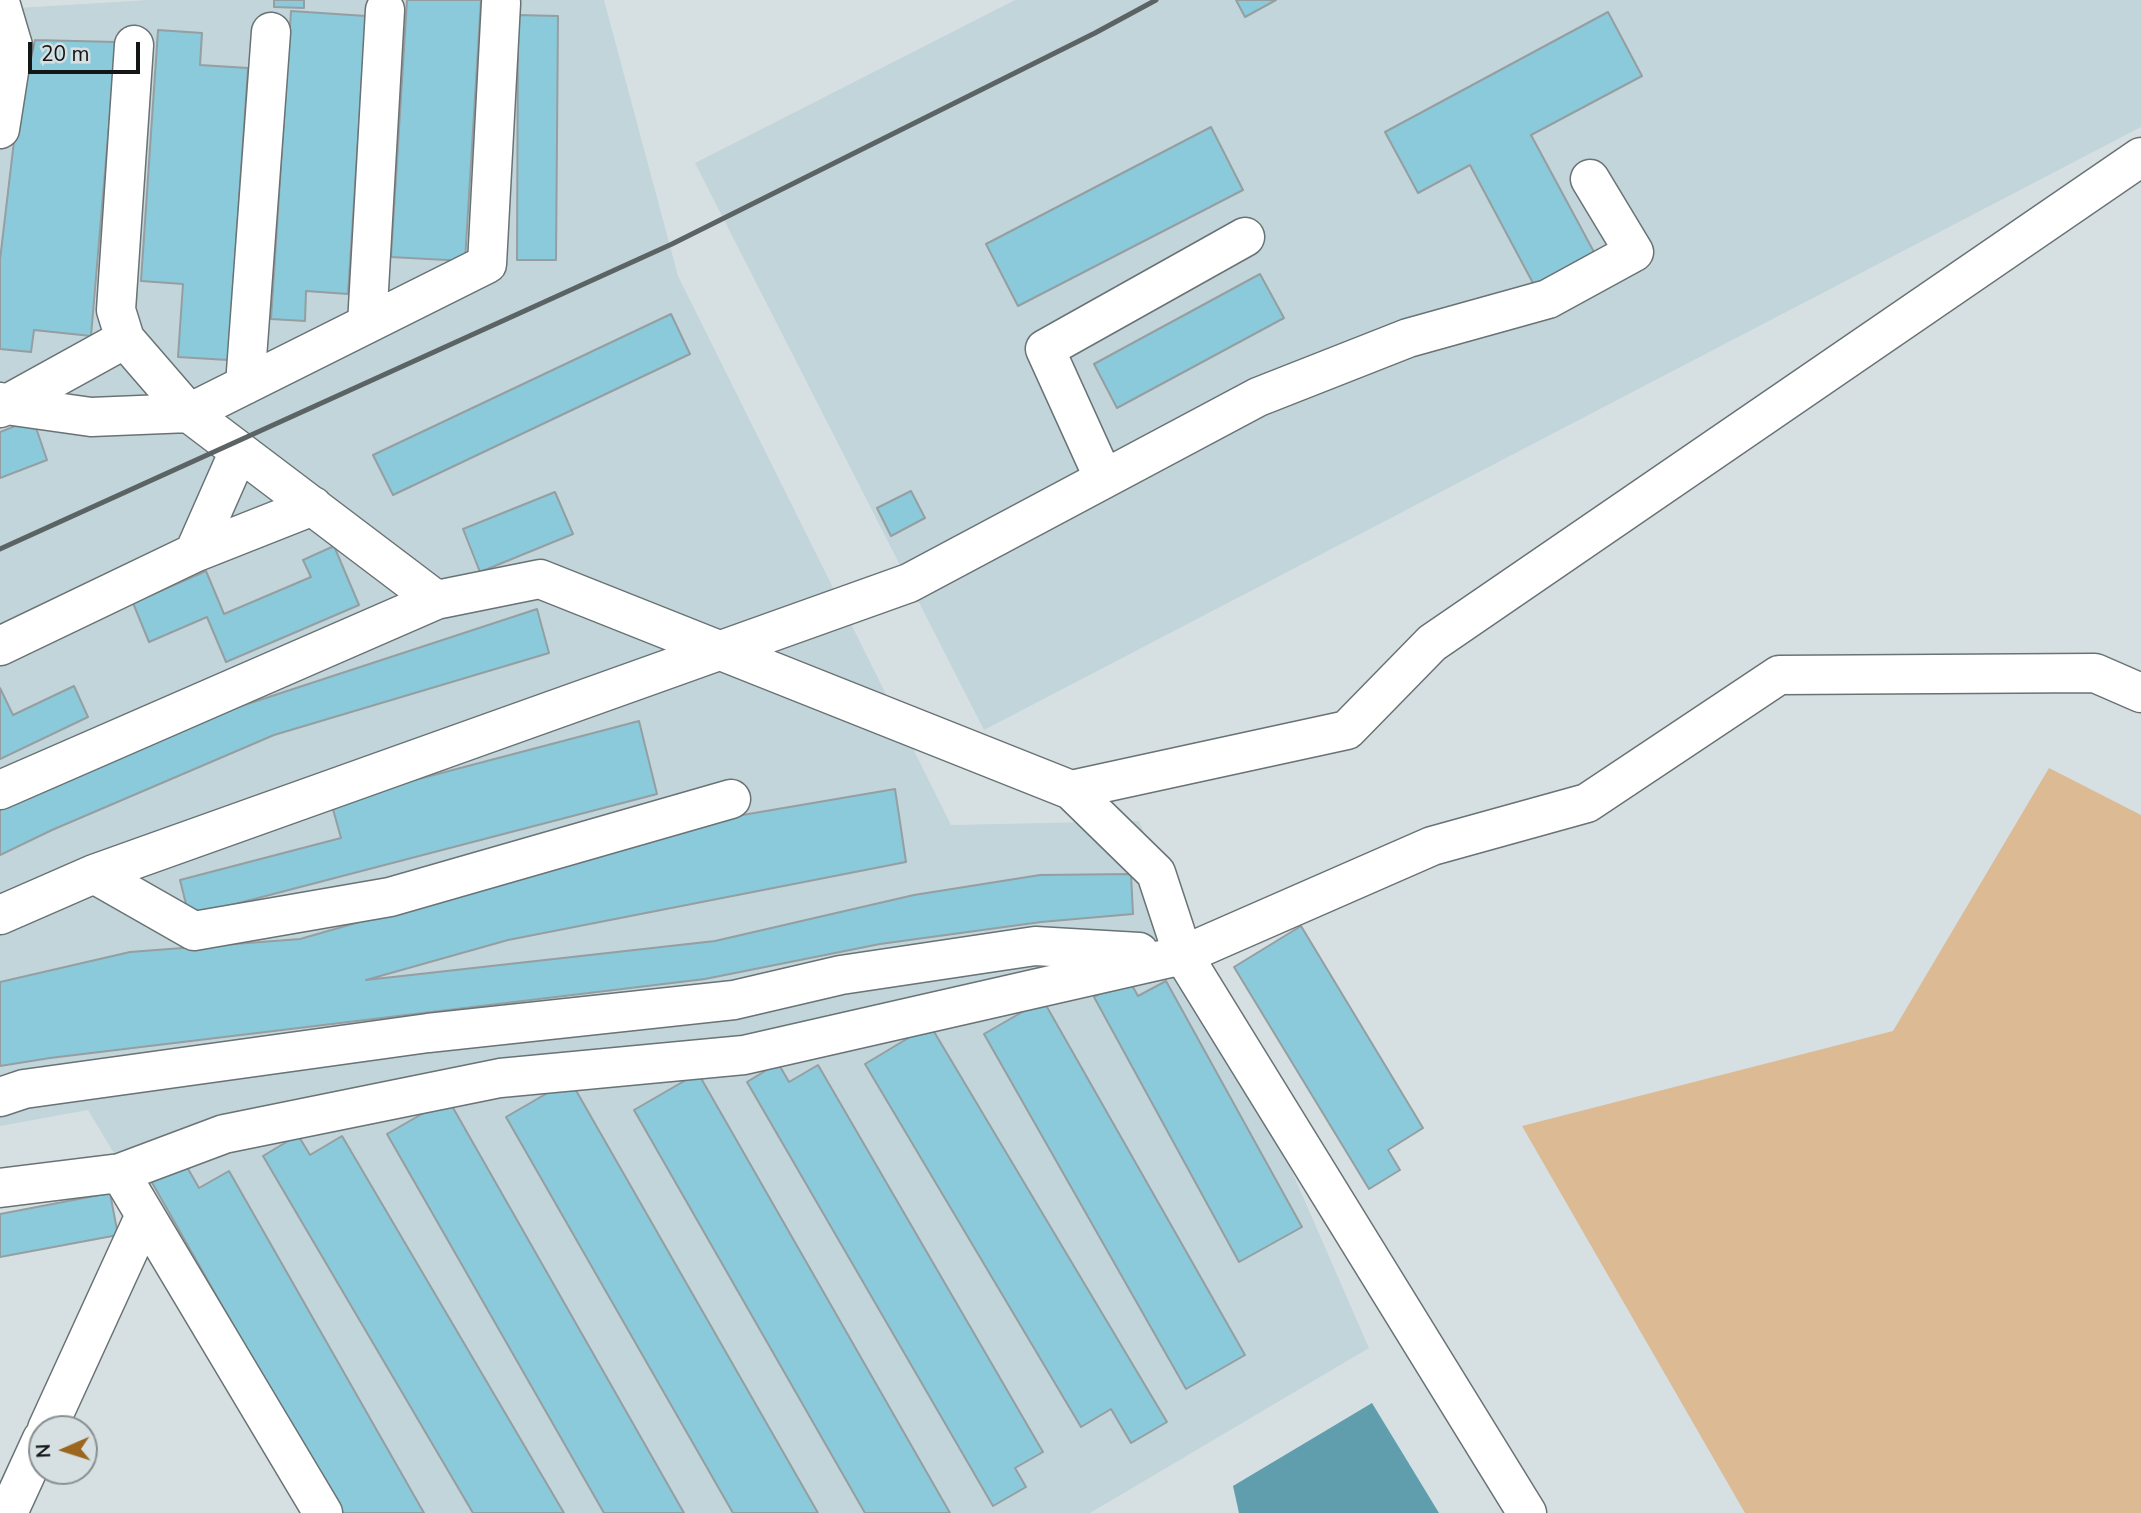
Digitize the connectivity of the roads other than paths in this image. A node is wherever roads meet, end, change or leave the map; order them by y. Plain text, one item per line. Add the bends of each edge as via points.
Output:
1 (0, 2) edge
2 (501, 3) dead end
3 (385, 10) dead end
4 (271, 32) dead end
5 (134, 45) dead end
6 (0, 129) edge
7 (2141, 157) edge
8 (1590, 179) dead end
9 (1245, 237) dead end
10 (367, 324) junction
11 (125, 339) junction
12 (245, 385) junction
13 (2, 405) edge
14 (189, 413) junction
15 (239, 451) junction
16 (1104, 478) junction
17 (313, 506) junction
18 (194, 553) junction
19 (436, 600) junction
20 (0, 646) edge
21 (720, 651) junction
22 (2141, 693) edge
23 (0, 790) edge
24 (1071, 790) junction
25 (731, 799) dead end
26 (94, 874) junction
27 (0, 915) edge
28 (1183, 955) junction
29 (0, 1097) edge
30 (120, 1173) junction
31 (0, 1188) edge
32 (145, 1215) junction
33 (53, 1415) edge
34 (28, 1469) edge
35 (8, 1513) edge
36 (323, 1513) edge
37 (1527, 1513) edge

1 - 6 street via 13,46
2 - 10 street via 487,264
3 - 10 street
4 - 12 street
5 - 11 street via 116,310
7 - 24 street via 1432,643 1347,730
8 - 16 street via 1634,252 1548,299 1408,338 1258,397
9 - 16 street via 1045,349
10 - 12 street
11 - 13 street
11 - 14 street
12 - 14 street
13 - 14 street via 91,417
14 - 15 street
15 - 17 street
15 - 18 street
16 - 21 street via 909,583
17 - 18 street
17 - 19 street
18 - 20 street
19 - 21 street via 540,579
19 - 23 street
21 - 24 street
21 - 26 street
22 - 28 street via 2095,673 1779,674 1587,803 1432,846
24 - 28 street via 1156,873
25 - 26 street via 390,897 194,931
26 - 27 street
28 - 29 street via 1035,946 841,975 734,1000 428,1032 24,1089
28 - 30 street via 744,1055 500,1078 263,1126 223,1135
28 - 37 street
30 - 31 street
30 - 32 street
32 - 33 street
32 - 36 street
34 - 35 street

